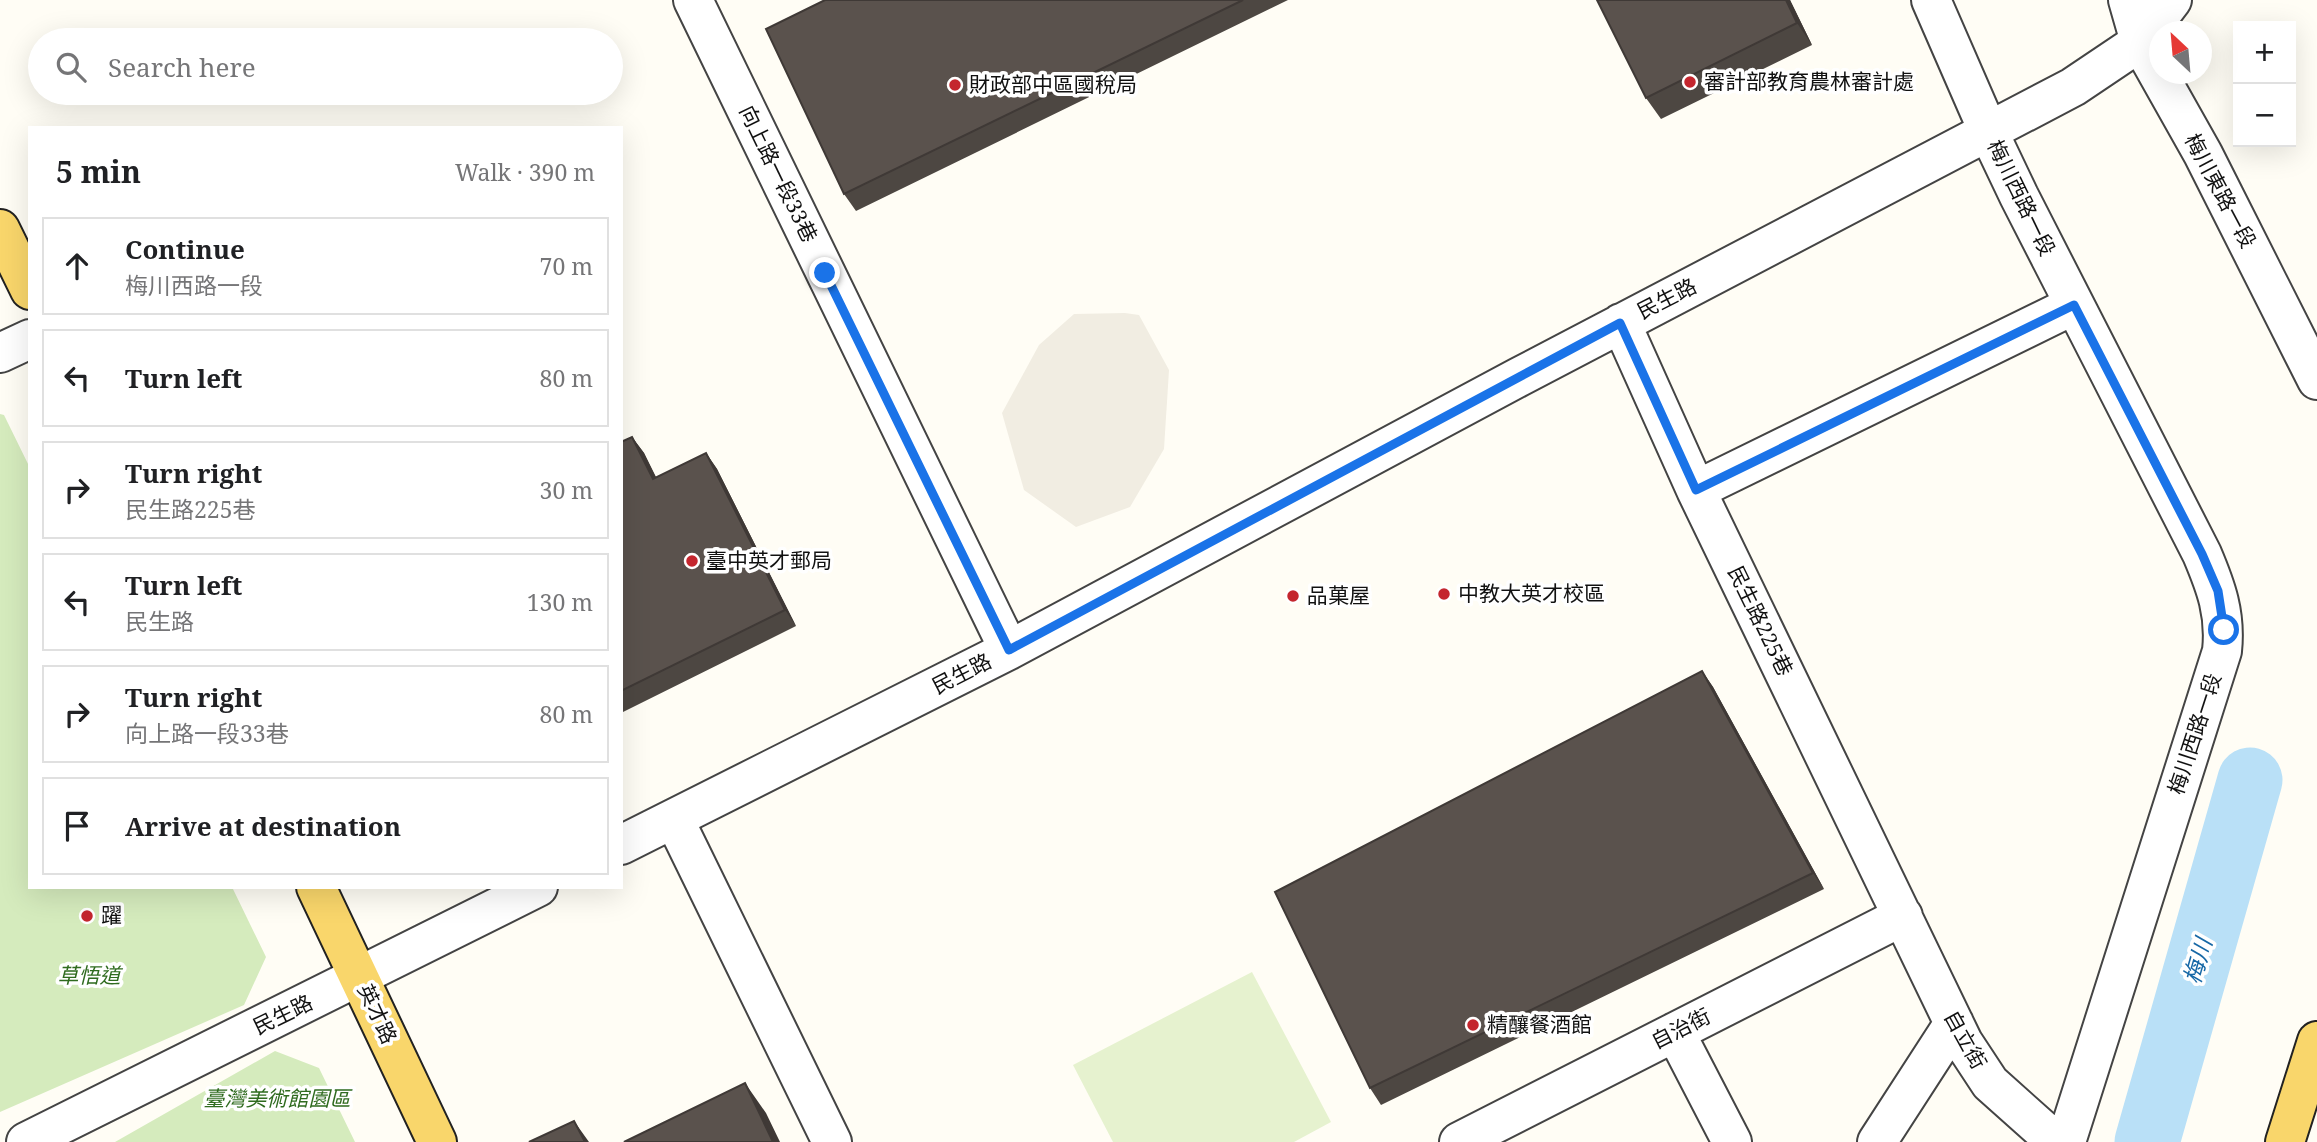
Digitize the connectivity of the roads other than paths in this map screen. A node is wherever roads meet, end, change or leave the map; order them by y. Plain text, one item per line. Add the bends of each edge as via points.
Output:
1 (693, 0) edge
2 (1931, 0) edge
3 (2128, 0) edge
4 (2172, 0) edge
5 (2140, 42) junction
6 (1989, 133) junction
7 (0, 229) edge
8 (28, 286) edge
9 (2074, 305) junction
10 (1620, 323) junction
11 (28, 340) edge
12 (0, 353) edge
13 (2317, 380) edge
14 (1696, 490) junction
15 (1009, 650) junction
16 (674, 819) junction
17 (623, 844) edge
18 (317, 889) edge
19 (534, 889) edge
20 (1903, 916) junction
21 (359, 977) junction
22 (1954, 1023) junction
23 (1675, 1032) junction
24 (2317, 1041) edge
25 (26, 1142) edge
26 (438, 1142) edge
27 (832, 1142) edge
28 (1459, 1142) edge
29 (1732, 1142) edge
30 (1877, 1142) edge
31 (2056, 1142) edge
32 (2066, 1142) edge
33 (2285, 1142) edge

1 - 15 street, 向上路一段33巷
2 - 6 street, 梅川西路一段
3 - 5 street, 梅川東路一段
4 - 5 street, 民生路
5 - 6 street, 民生路 via 2073,87
5 - 13 street, 梅川東路一段 via 2203,154
6 - 9 street, 梅川西路一段
6 - 10 street, 民生路
7 - 8 main road
9 - 14 street
9 - 32 street, 梅川西路一段 via 2202,554 2218,591 2224,630 2222,651
10 - 14 street, 民生路225巷
10 - 15 street, 民生路
11 - 12 street
14 - 20 street, 民生路225巷
15 - 16 street, 民生路
16 - 17 street, 民生路
16 - 27 street
18 - 21 main road, 英才路
19 - 21 street, 民生路
20 - 22 street, 自立街
20 - 23 street, 自治街
21 - 25 street, 民生路
21 - 26 main road, 英才路
22 - 30 street
22 - 31 street, 自立街 via 1990,1083
23 - 28 street, 自治街
23 - 29 street
24 - 33 main road

